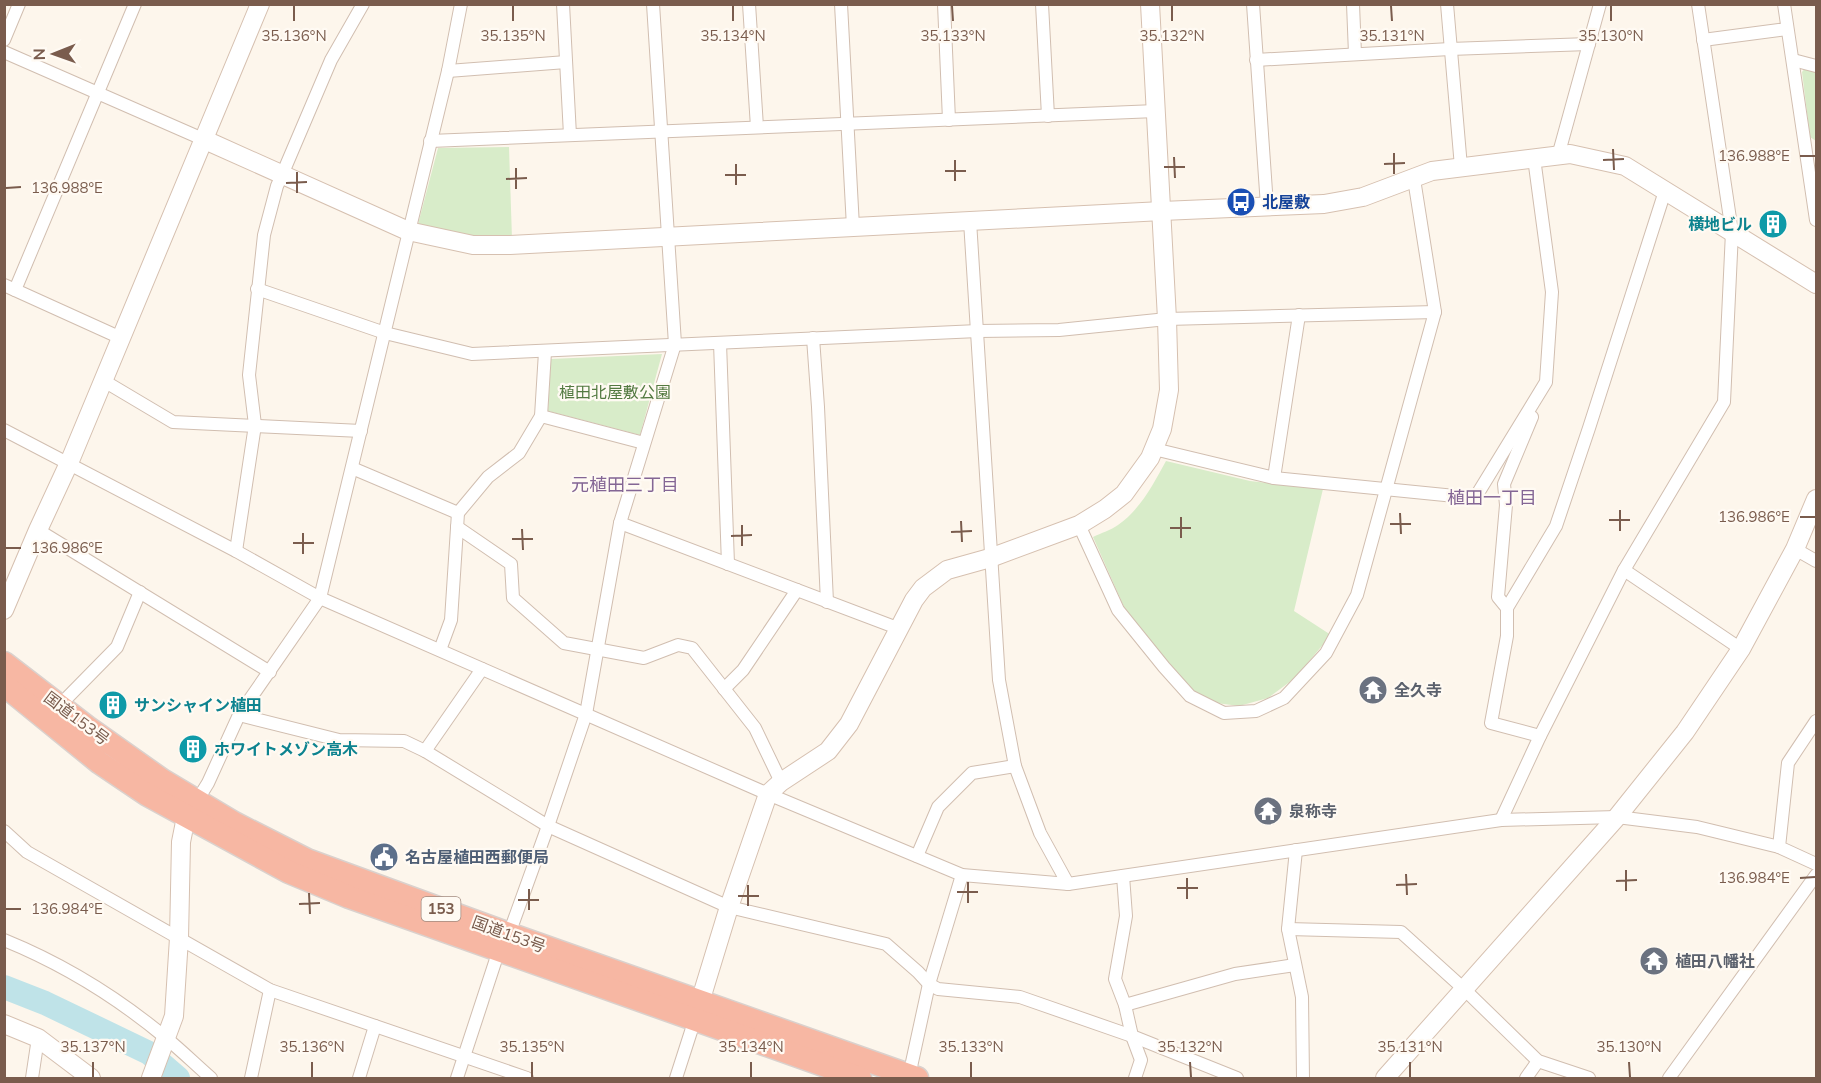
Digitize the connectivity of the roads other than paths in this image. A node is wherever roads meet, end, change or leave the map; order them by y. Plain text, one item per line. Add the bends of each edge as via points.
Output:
1 (20, 4) edge
2 (135, 4) edge
3 (260, 4) edge
4 (363, 4) edge
5 (461, 4) edge
6 (563, 4) edge
7 (653, 4) edge
8 (749, 4) edge
9 (841, 4) edge
10 (944, 4) edge
11 (1042, 4) edge
12 (1150, 4) edge
13 (1253, 4) edge
14 (1353, 4) edge
15 (1448, 4) edge
16 (1600, 4) edge
17 (1698, 4) edge
18 (1784, 4) edge
19 (1787, 29) junction
20 (4, 40) edge
21 (1703, 40) junction
22 (1589, 44) junction
23 (1450, 49) junction
24 (4, 52) edge
25 (1355, 54) junction
26 (1256, 60) junction
27 (1793, 60) junction
28 (566, 62) junction
29 (1816, 66) edge
30 (448, 70) junction
31 (98, 93) junction
32 (1156, 111) junction
33 (1048, 116) junction
34 (949, 120) junction
35 (847, 124) junction
36 (757, 127) junction
37 (661, 131) junction
38 (570, 135) junction
39 (205, 140) junction
40 (430, 141) junction
41 (1810, 149) edge
42 (1557, 156) junction
43 (1534, 158) junction
44 (1461, 167) junction
45 (282, 175) junction
46 (1414, 179) junction
47 (1665, 191) junction
48 (1267, 207) junction
49 (1162, 211) junction
50 (1816, 220) edge
51 (970, 221) junction
52 (853, 227) junction
53 (408, 231) junction
54 (1732, 232) junction
55 (668, 236) junction
56 (1816, 284) edge
57 (10, 288) edge
58 (257, 289) junction
59 (1435, 312) junction
60 (1299, 315) junction
61 (1167, 319) junction
62 (978, 331) junction
63 (385, 333) junction
64 (122, 338) junction
65 (813, 339) junction
66 (720, 343) junction
67 (675, 344) junction
68 (545, 352) junction
69 (104, 381) junction
70 (1546, 382) junction
71 (541, 416) junction
72 (255, 425) junction
73 (4, 430) edge
74 (361, 431) junction
75 (644, 443) junction
76 (1154, 449) junction
77 (69, 464) junction
78 (352, 468) junction
79 (1274, 478) junction
80 (1386, 489) junction
81 (1816, 499) edge
82 (458, 513) junction
83 (620, 523) junction
84 (1079, 525) junction
85 (457, 527) junction
86 (38, 530) junction
87 (1795, 549) junction
88 (236, 551) junction
89 (990, 558) junction
90 (1816, 561) edge
91 (728, 564) junction
92 (1624, 570) junction
93 (797, 590) junction
94 (140, 592) junction
95 (320, 598) junction
96 (826, 602) junction
97 (1507, 608) junction
98 (4, 610) edge
99 (900, 629) junction
100 (597, 649) junction
101 (1741, 649) junction
102 (440, 650) junction
103 (4, 663) edge
104 (482, 669) junction
105 (270, 672) junction
106 (4, 685) edge
107 (724, 689) junction
108 (60, 705) junction
109 (585, 714) junction
110 (239, 715) junction
111 (1816, 721) edge
112 (1540, 736) junction
113 (425, 751) junction
114 (1015, 766) junction
115 (775, 788) junction
116 (192, 809) junction
117 (1617, 817) junction
118 (1501, 820) junction
119 (548, 826) junction
120 (4, 831) edge
121 (1779, 847) junction
122 (1296, 850) junction
123 (917, 856) junction
124 (1816, 864) edge
125 (962, 875) junction
126 (1816, 875) edge
127 (1123, 876) junction
128 (1068, 884) junction
129 (729, 907) junction
130 (1288, 929) junction
131 (179, 938) junction
132 (4, 940) edge
133 (504, 942) junction
134 (1295, 965) junction
135 (929, 984) junction
136 (1464, 989) junction
137 (270, 990) junction
138 (1125, 1005) junction
139 (697, 1010) junction
140 (4, 1024) edge
141 (375, 1026) junction
142 (1132, 1036) junction
143 (38, 1038) junction
144 (166, 1038) junction
145 (465, 1057) junction
146 (1538, 1061) junction
147 (913, 1077) edge
148 (32, 1078) edge
149 (91, 1078) edge
150 (151, 1078) edge
151 (211, 1078) edge
152 (251, 1078) edge
153 (359, 1078) edge
154 (457, 1078) edge
155 (527, 1078) edge
156 (676, 1078) edge
157 (860, 1078) edge
158 (1135, 1078) edge
159 (1237, 1078) edge
160 (1303, 1078) edge
161 (1385, 1078) edge
162 (1526, 1078) edge
163 (1589, 1078) edge
164 (1669, 1078) edge

1 - 20 street
2 - 31 street
3 - 39 street
4 - 45 street via 331,60
5 - 30 street
6 - 28 street
7 - 37 street
8 - 36 street
9 - 35 street
10 - 34 street
11 - 33 street
12 - 32 street
13 - 26 street
14 - 25 street
15 - 23 street
16 - 22 street
17 - 21 street
18 - 19 street
19 - 21 street
19 - 27 street
21 - 54 street
22 - 23 street
22 - 42 street
23 - 25 street
23 - 44 street
24 - 31 street
25 - 26 street
26 - 48 street
27 - 29 street
27 - 41 street
28 - 30 street
28 - 38 street
30 - 40 street
31 - 39 street
31 - 57 street
32 - 33 street
32 - 49 street
33 - 34 street
34 - 35 street
35 - 36 street
35 - 52 street
36 - 37 street
37 - 38 street
37 - 55 street
38 - 40 street
39 - 45 street
39 - 64 street
40 - 53 street
41 - 50 street
42 - 43 street
42 - 47 street via 1570,154 1625,166
43 - 44 street
43 - 70 street via 1552,292
44 - 46 street via 1432,171
45 - 53 street
45 - 58 street via 264,235
46 - 48 street via 1363,197
46 - 59 street
47 - 54 street
47 - 97 street via 1556,526
48 - 49 street
49 - 51 street
49 - 61 street
51 - 52 street
51 - 62 street
52 - 55 street
53 - 55 street via 473,245
53 - 63 street
54 - 56 street
54 - 92 street via 1724,402
55 - 67 street
57 - 64 street
58 - 63 street
58 - 72 street via 249,375
59 - 60 street
59 - 80 street
60 - 61 street
60 - 79 street
61 - 62 street via 1059,330
61 - 76 street via 1169,390
62 - 65 street
62 - 89 street
63 - 68 street via 472,354
63 - 74 street
64 - 69 street
65 - 66 street
65 - 96 street
66 - 67 street
66 - 91 street
67 - 68 street
67 - 75 street
68 - 71 street
69 - 72 street via 173,422
69 - 77 street
70 - 80 street via 1474,498
70 - 97 street via 1503,484 1506,505 1498,597
71 - 75 street
71 - 82 street via 519,453 489,477
72 - 74 street
72 - 88 street
73 - 77 street
74 - 78 street
75 - 83 street
76 - 79 street
76 - 84 street via 1124,494
77 - 86 street
77 - 88 street
78 - 82 street
78 - 95 street
79 - 80 street
80 - 84 street via 1357,595 1326,653 1284,698 1256,711 1224,712 1190,696 1118,610
81 - 87 street
82 - 85 street
83 - 91 street
83 - 100 street
84 - 89 street
85 - 100 street via 511,564 513,598 564,643
85 - 102 street via 452,620
86 - 94 street
86 - 98 street
87 - 90 street
87 - 101 street
88 - 95 street
89 - 99 street via 947,570 923,588
89 - 114 street via 999,680
91 - 93 street
92 - 101 street
92 - 112 street
93 - 96 street
93 - 107 street via 743,670
94 - 105 street
94 - 108 street via 117,646
95 - 102 street
95 - 105 street
96 - 99 street
97 - 112 street via 1507,636 1491,723
99 - 115 street via 849,724 828,751
100 - 107 street via 644,658 678,645 692,648
100 - 109 street
101 - 117 street via 1685,732
102 - 104 street
103 - 108 highway, 国道153号 / 153
104 - 109 street
104 - 113 street
105 - 110 street
106 - 116 highway, 国道153号 / 153 via 146,795
107 - 115 street via 755,728
108 - 116 highway, 国道153号 / 153 via 162,780
109 - 115 street
109 - 119 street
110 - 113 street via 339,740 404,741
110 - 116 street
111 - 121 street via 1788,763
112 - 118 street
113 - 119 street
114 - 123 street via 972,773 938,807
114 - 128 street via 1040,833
115 - 123 street
115 - 129 street
116 - 131 street via 180,842
116 - 133 highway, 国道153号 / 153 via 289,872 349,897
117 - 118 street
117 - 121 street via 1697,827
117 - 136 street
118 - 122 street
119 - 129 street
119 - 133 street
120 - 131 street via 27,852
121 - 124 street
122 - 127 street
122 - 130 street
123 - 125 street
125 - 128 street
125 - 135 street
126 - 164 street
127 - 128 street
127 - 138 street via 1126,916 1115,979
129 - 135 street via 886,944
129 - 139 street
130 - 134 street
130 - 136 street via 1401,932
131 - 137 street
131 - 144 street via 174,1016
132 - 144 street via 99,988
133 - 139 highway, 国道153号 / 153
133 - 145 street
134 - 138 street via 1235,974
134 - 160 street via 1302,996
135 - 142 street via 938,989 1020,997
135 - 147 street
136 - 146 street
136 - 161 street
137 - 141 street
137 - 152 street
138 - 142 street
139 - 147 highway, 国道153号 / 153
139 - 156 street
139 - 157 highway, 国道153号 / 153
140 - 143 street
141 - 145 street
141 - 153 street
142 - 158 street via 1142,1060
142 - 159 street
143 - 148 street
143 - 149 street
144 - 150 street
144 - 151 street
145 - 154 street
145 - 155 street
146 - 162 street
146 - 163 street

